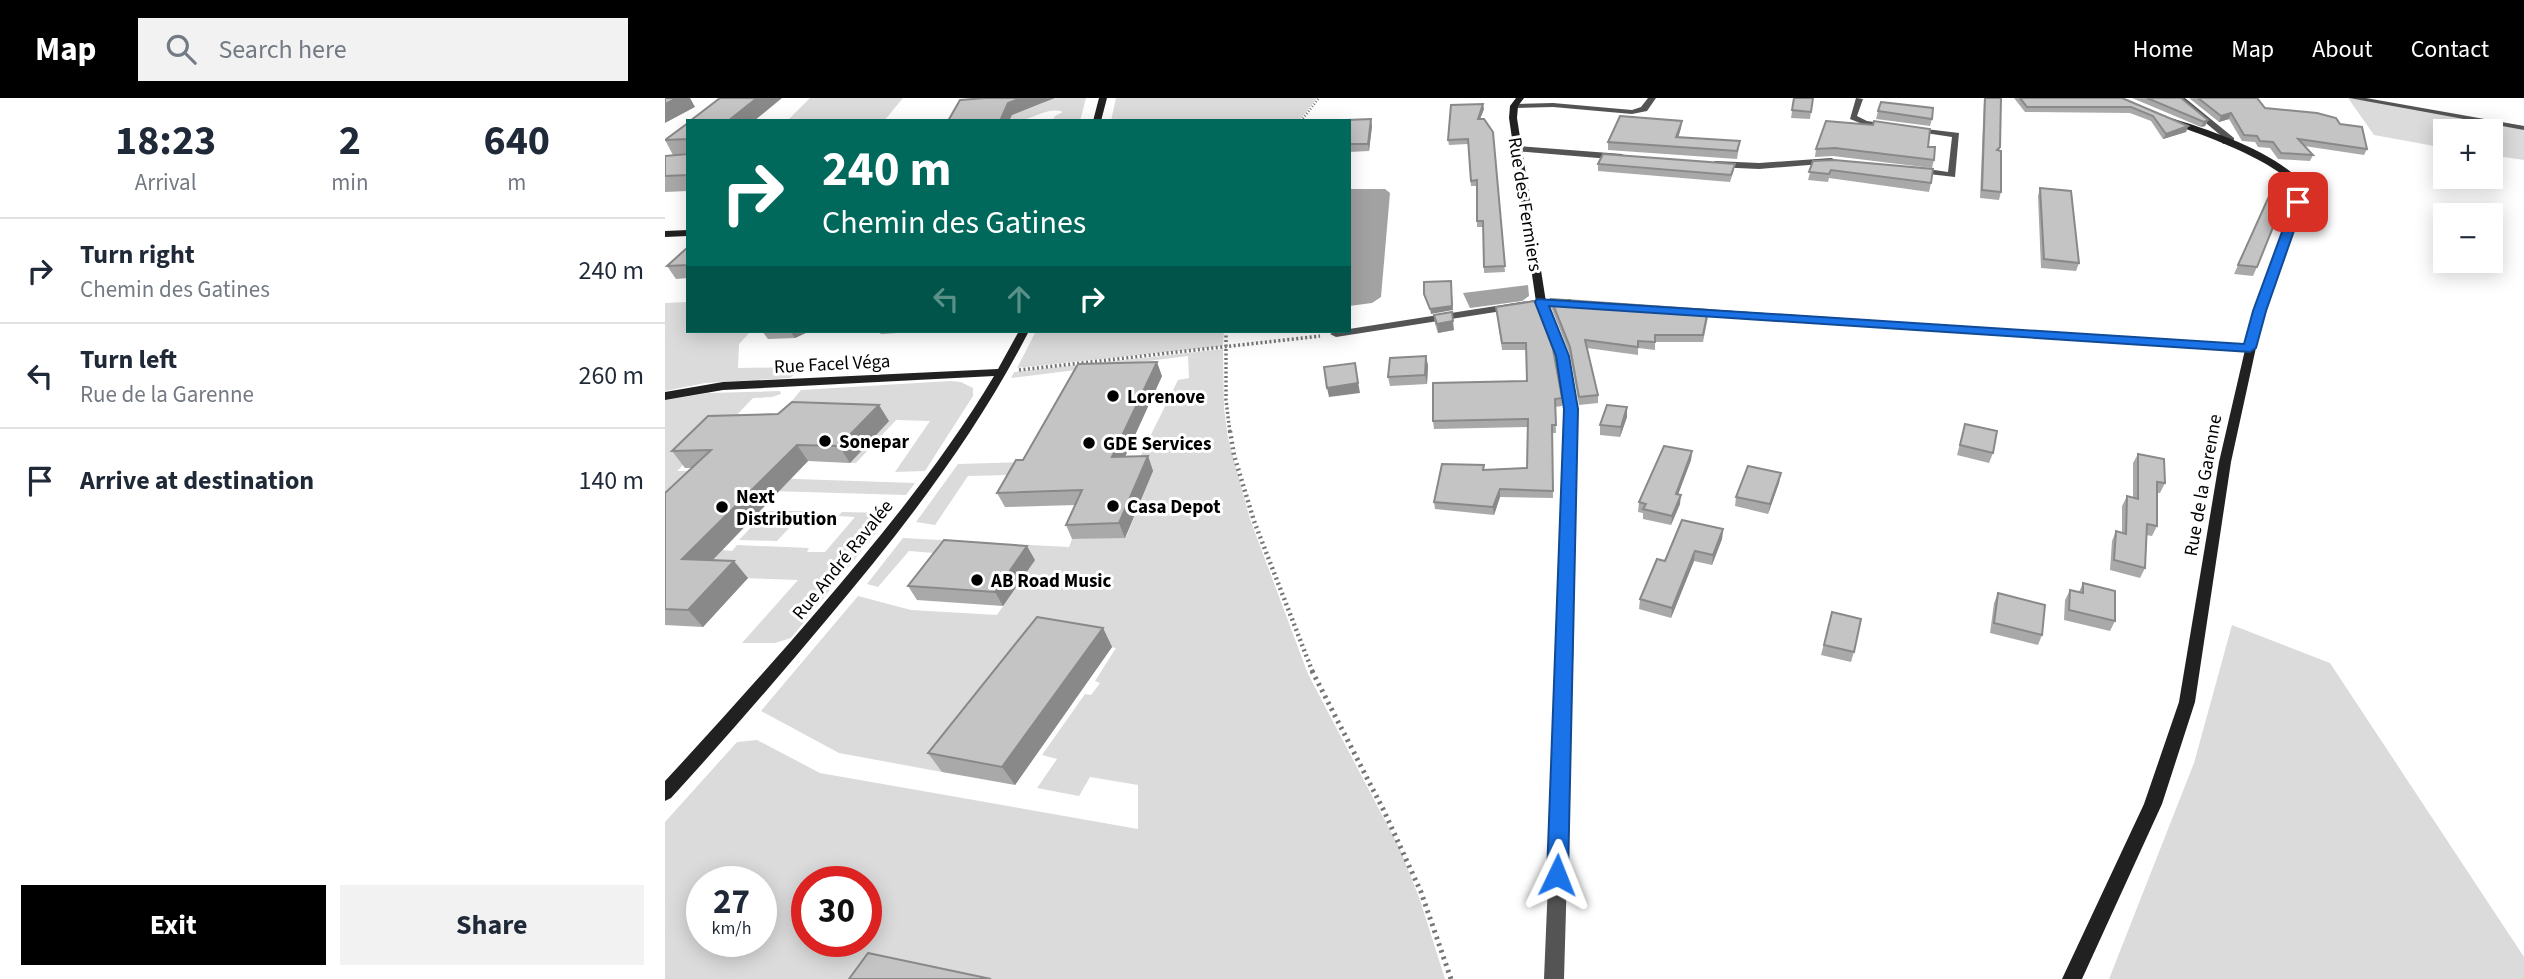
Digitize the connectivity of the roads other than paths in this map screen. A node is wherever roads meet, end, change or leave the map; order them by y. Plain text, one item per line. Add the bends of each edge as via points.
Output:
1 (1103, 98) edge
2 (1537, 98) edge
3 (1652, 98) edge
4 (2180, 98) edge
5 (2353, 98) edge
6 (1859, 99) edge
7 (1517, 102) edge
8 (1553, 105) junction
9 (2165, 118) edge
10 (1098, 119) edge
11 (2524, 128) edge
12 (2226, 142) junction
13 (1518, 149) junction
14 (1626, 157) edge
15 (1839, 162) edge
16 (1707, 163) edge
17 (1902, 169) edge
18 (686, 233) edge
19 (665, 234) edge
20 (1541, 302) junction
21 (1576, 303) edge
22 (1672, 309) edge
23 (1351, 332) edge
24 (1023, 333) edge
25 (1342, 333) edge
26 (1336, 334) road end
27 (2250, 348) junction
28 (1001, 372) junction
29 (665, 396) edge
30 (665, 793) edge
31 (1554, 979) edge
32 (2072, 979) edge

1 - 10 street
2 - 8 street
3 - 8 street via 1645,108 1632,112
4 - 12 street via 2231,140
5 - 11 street
6 - 17 street via 1852,114 1862,122 1956,135 1952,175
7 - 8 street
7 - 13 street, Rue des Fermiers via 1513,118
9 - 12 street, Rue de la Garenne
12 - 27 street, Rue de la Garenne via 2274,164 2298,182 2298,202
13 - 14 street
13 - 20 street, Rue des Fermiers
15 - 16 street
18 - 19 street
20 - 21 street
20 - 23 street
20 - 31 street, Rue des Fermiers via 1562,356 1571,409
22 - 27 street
24 - 28 street, Rue André Ravalée
25 - 26 street
27 - 32 street, Rue de la Garenne via 2225,462 2187,702 2153,804
28 - 29 street, Rue Facel Véga via 723,386
28 - 30 street, Rue André Ravalée via 932,478 881,544

